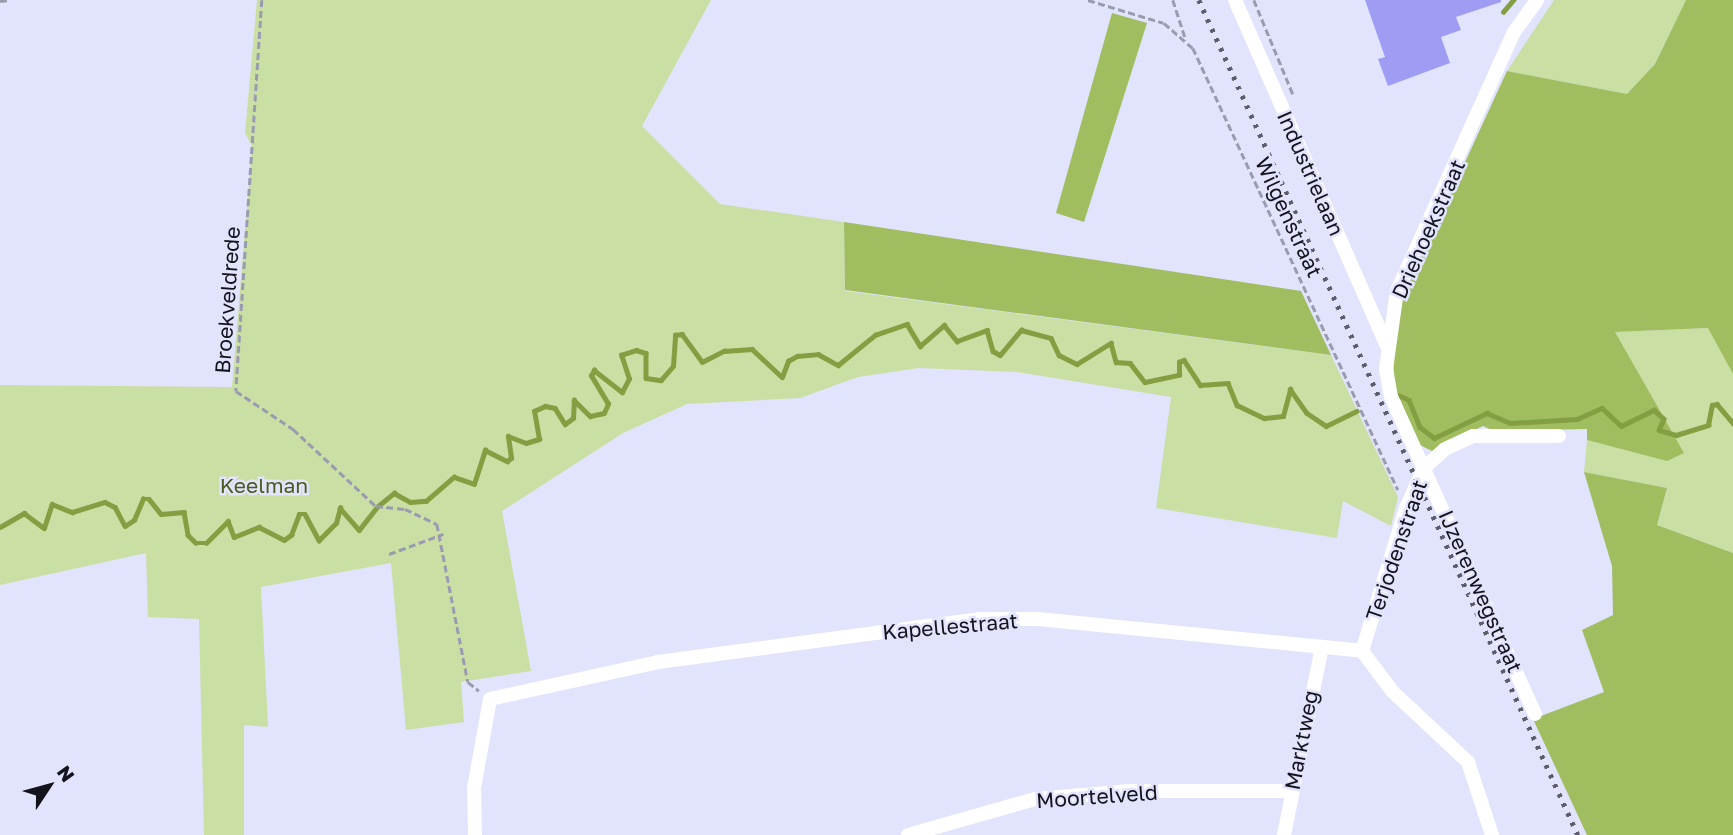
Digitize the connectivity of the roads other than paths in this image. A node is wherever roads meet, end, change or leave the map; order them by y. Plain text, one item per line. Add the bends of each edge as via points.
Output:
1 (1236, 0) edge
2 (1536, 0) edge
3 (1387, 346) junction
4 (1559, 436) dead end
5 (1424, 468) junction
6 (1322, 647) junction
7 (1362, 651) junction
8 (1535, 714) dead end
9 (1291, 791) junction
10 (475, 835) edge
11 (908, 835) edge
12 (1284, 835) edge
13 (1492, 835) edge

1 - 3 street, Industrielaan
2 - 3 street, Driehoekstraat via 1514,32 1397,291
3 - 5 street, Driehoekstraat via 1389,389
4 - 5 street, Terjodenstraat via 1473,436 1445,449
5 - 7 street, Terjodenstraat via 1406,508
5 - 8 street, IJzerenwegstraat
6 - 7 street, Kapellestraat
6 - 9 street, Marktweg
6 - 10 street, Kapellestraat via 1038,619 980,619 658,662 490,699 474,788
7 - 13 street via 1393,692 1468,762
9 - 11 street, Moortelveld via 1130,791 1035,799
9 - 12 street, Marktweg

